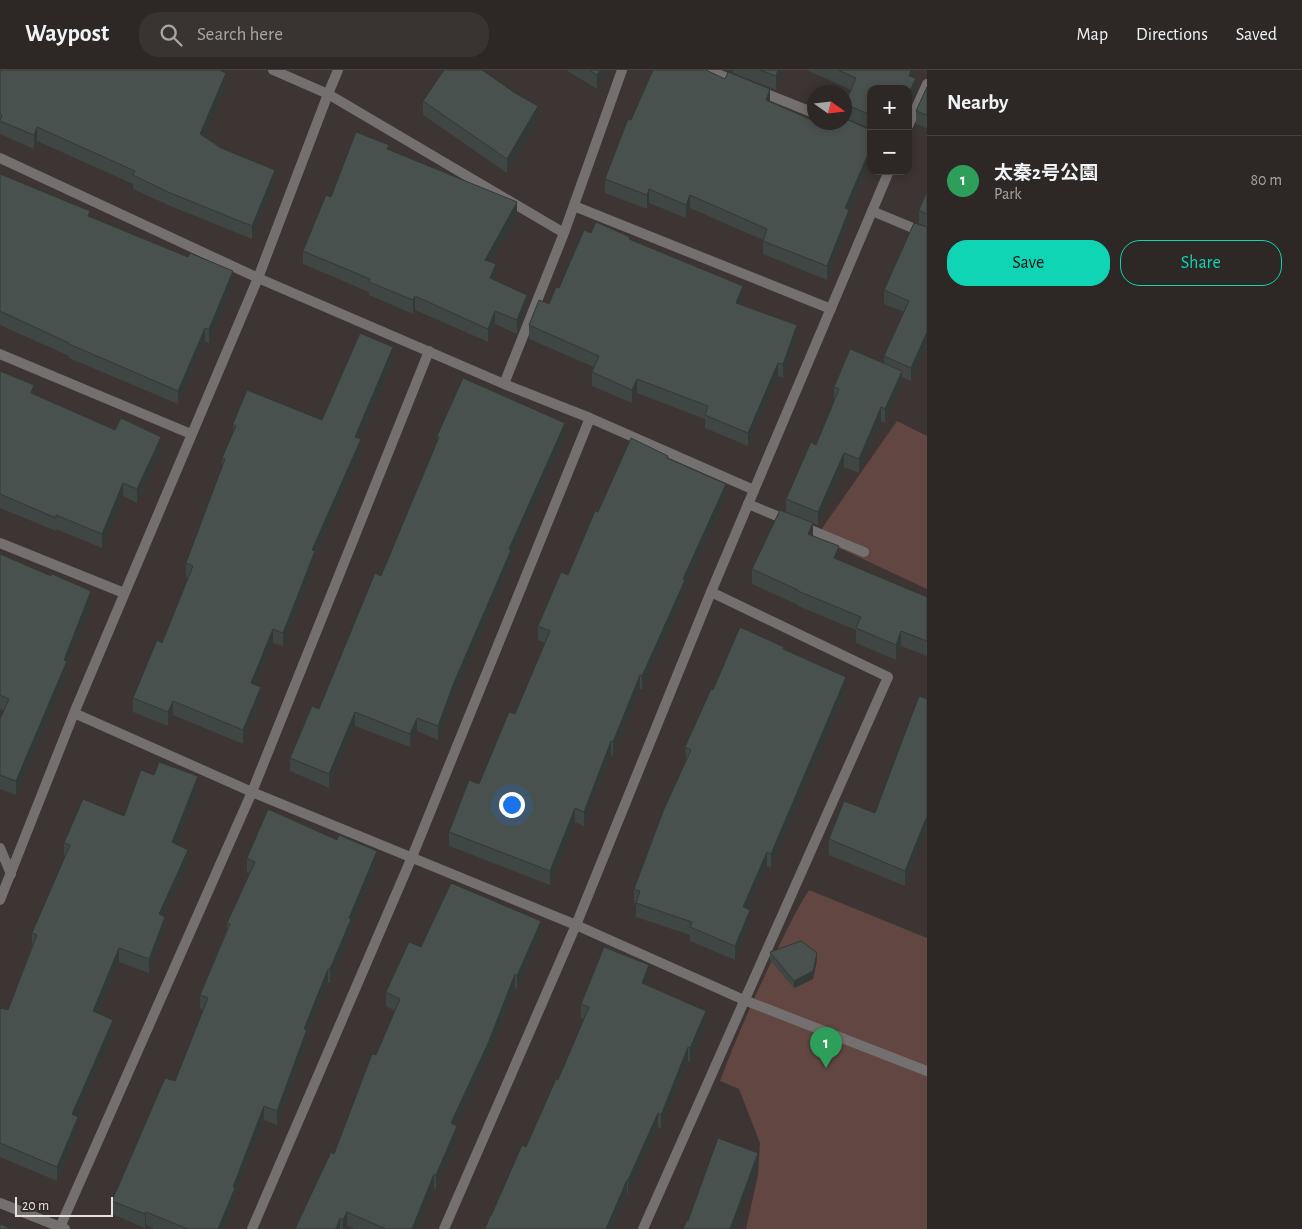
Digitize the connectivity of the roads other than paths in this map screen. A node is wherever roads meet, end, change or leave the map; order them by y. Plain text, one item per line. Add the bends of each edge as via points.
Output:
1 (273, 70) edge
2 (338, 70) edge
3 (622, 70) edge
4 (708, 70) edge
5 (927, 84) edge
6 (328, 94) junction
7 (807, 110) edge
8 (912, 117) edge
9 (0, 158) edge
10 (887, 175) edge
11 (574, 206) junction
12 (872, 211) junction
13 (564, 233) junction
14 (927, 234) edge
15 (258, 278) junction
16 (831, 308) junction
17 (429, 351) junction
18 (0, 354) edge
19 (504, 384) junction
20 (590, 418) junction
21 (191, 434) junction
22 (754, 490) junction
23 (748, 504) junction
24 (0, 543) edge
25 (864, 552) dead end
26 (711, 592) junction
27 (124, 594) junction
28 (74, 713) junction
29 (252, 792) junction
30 (0, 848) edge
31 (412, 857) junction
32 (11, 874) junction
33 (0, 900) edge
34 (576, 925) junction
35 (744, 1000) junction
36 (927, 1071) edge
37 (0, 1203) edge
38 (63, 1228) edge
39 (252, 1229) edge
40 (444, 1229) edge
41 (643, 1229) edge

1 - 6 street
2 - 6 street
3 - 11 street
4 - 7 street
5 - 8 street
6 - 13 street
6 - 15 street
9 - 15 street
10 - 12 street
11 - 13 street
11 - 16 street
12 - 14 street
12 - 16 street
13 - 19 street
15 - 17 street
15 - 21 street
16 - 22 street
17 - 19 street
17 - 29 street
18 - 21 street
19 - 20 street
20 - 22 street
20 - 31 street
21 - 27 street
22 - 23 street
23 - 25 street
23 - 26 street
24 - 27 street
26 - 34 street
26 - 35 street via 888,677
27 - 28 street
28 - 29 street
28 - 32 street
29 - 31 street
29 - 38 street
30 - 32 street
31 - 34 street
31 - 39 street
32 - 33 street
34 - 35 street
34 - 40 street
35 - 36 street
35 - 41 street
37 - 38 street

